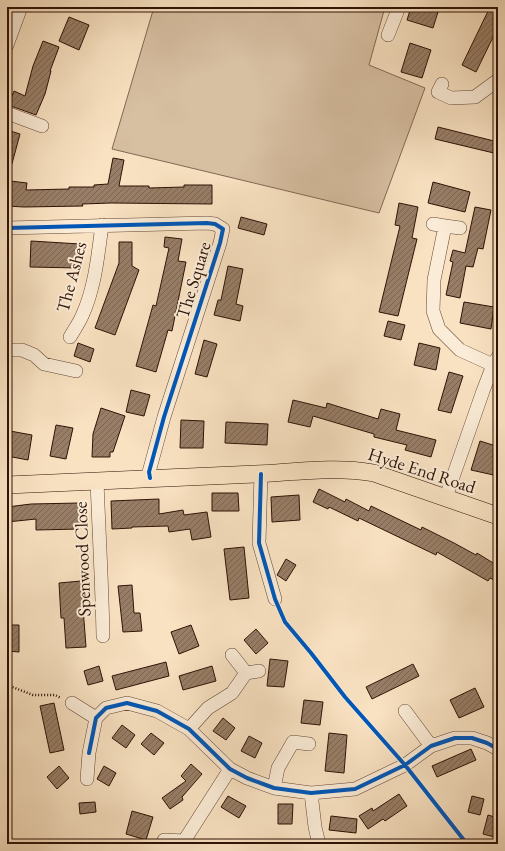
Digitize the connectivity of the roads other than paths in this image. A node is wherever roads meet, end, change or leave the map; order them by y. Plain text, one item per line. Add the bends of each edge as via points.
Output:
1 (21, 7) edge
2 (398, 7) edge
3 (388, 35) dead end
4 (7, 45) edge
5 (498, 80) edge
6 (437, 92) dead end
7 (7, 113) edge
8 (42, 126) dead end
9 (102, 225) junction
10 (7, 228) edge
11 (460, 228) dead end
12 (70, 338) dead end
13 (7, 350) edge
14 (496, 361) edge
15 (76, 371) dead end
16 (262, 474) junction
17 (150, 478) junction
18 (97, 481) junction
19 (7, 485) edge
20 (446, 497) junction
21 (498, 516) edge
22 (274, 599) dead end
23 (103, 636) dead end
24 (232, 655) dead end
25 (259, 671) dead end
26 (246, 673) junction
27 (72, 704) road end
28 (405, 711) dead end
29 (96, 718) junction
30 (189, 729) junction
31 (309, 744) dead end
32 (431, 746) junction
33 (498, 749) edge
34 (230, 769) junction
35 (87, 778) dead end
36 (274, 788) junction
37 (311, 793) junction
38 (164, 840) dead end
39 (185, 842) edge
40 (319, 844) edge

1 - 4 street
2 - 3 street
5 - 6 street via 475,97 452,98
7 - 8 street
9 - 10 street, The Square
9 - 12 street, The Ashes via 91,288 82,315
9 - 17 street, The Square via 207,223 223,229 164,416 149,472
11 - 14 street via 439,225 433,311 439,329 460,350
13 - 15 street via 22,350 34,355 44,364
14 - 20 street
16 - 17 main road, Hyde End Road
16 - 20 main road, Hyde End Road via 356,470 374,473
16 - 22 street via 259,543
17 - 18 main road, Hyde End Road
18 - 19 main road, Hyde End Road
18 - 23 street, Spenwood Close
20 - 21 main road, Hyde End Road
24 - 26 street
25 - 26 street
26 - 30 street via 232,692 208,708
27 - 29 street
28 - 32 street
29 - 30 street via 106,708 127,703 157,711
29 - 35 street
30 - 34 street
31 - 36 street via 293,742 278,768
32 - 33 street via 455,738 472,738
32 - 37 street via 405,765 356,789
34 - 36 street
34 - 39 street
36 - 37 street
37 - 40 street
38 - 39 street

